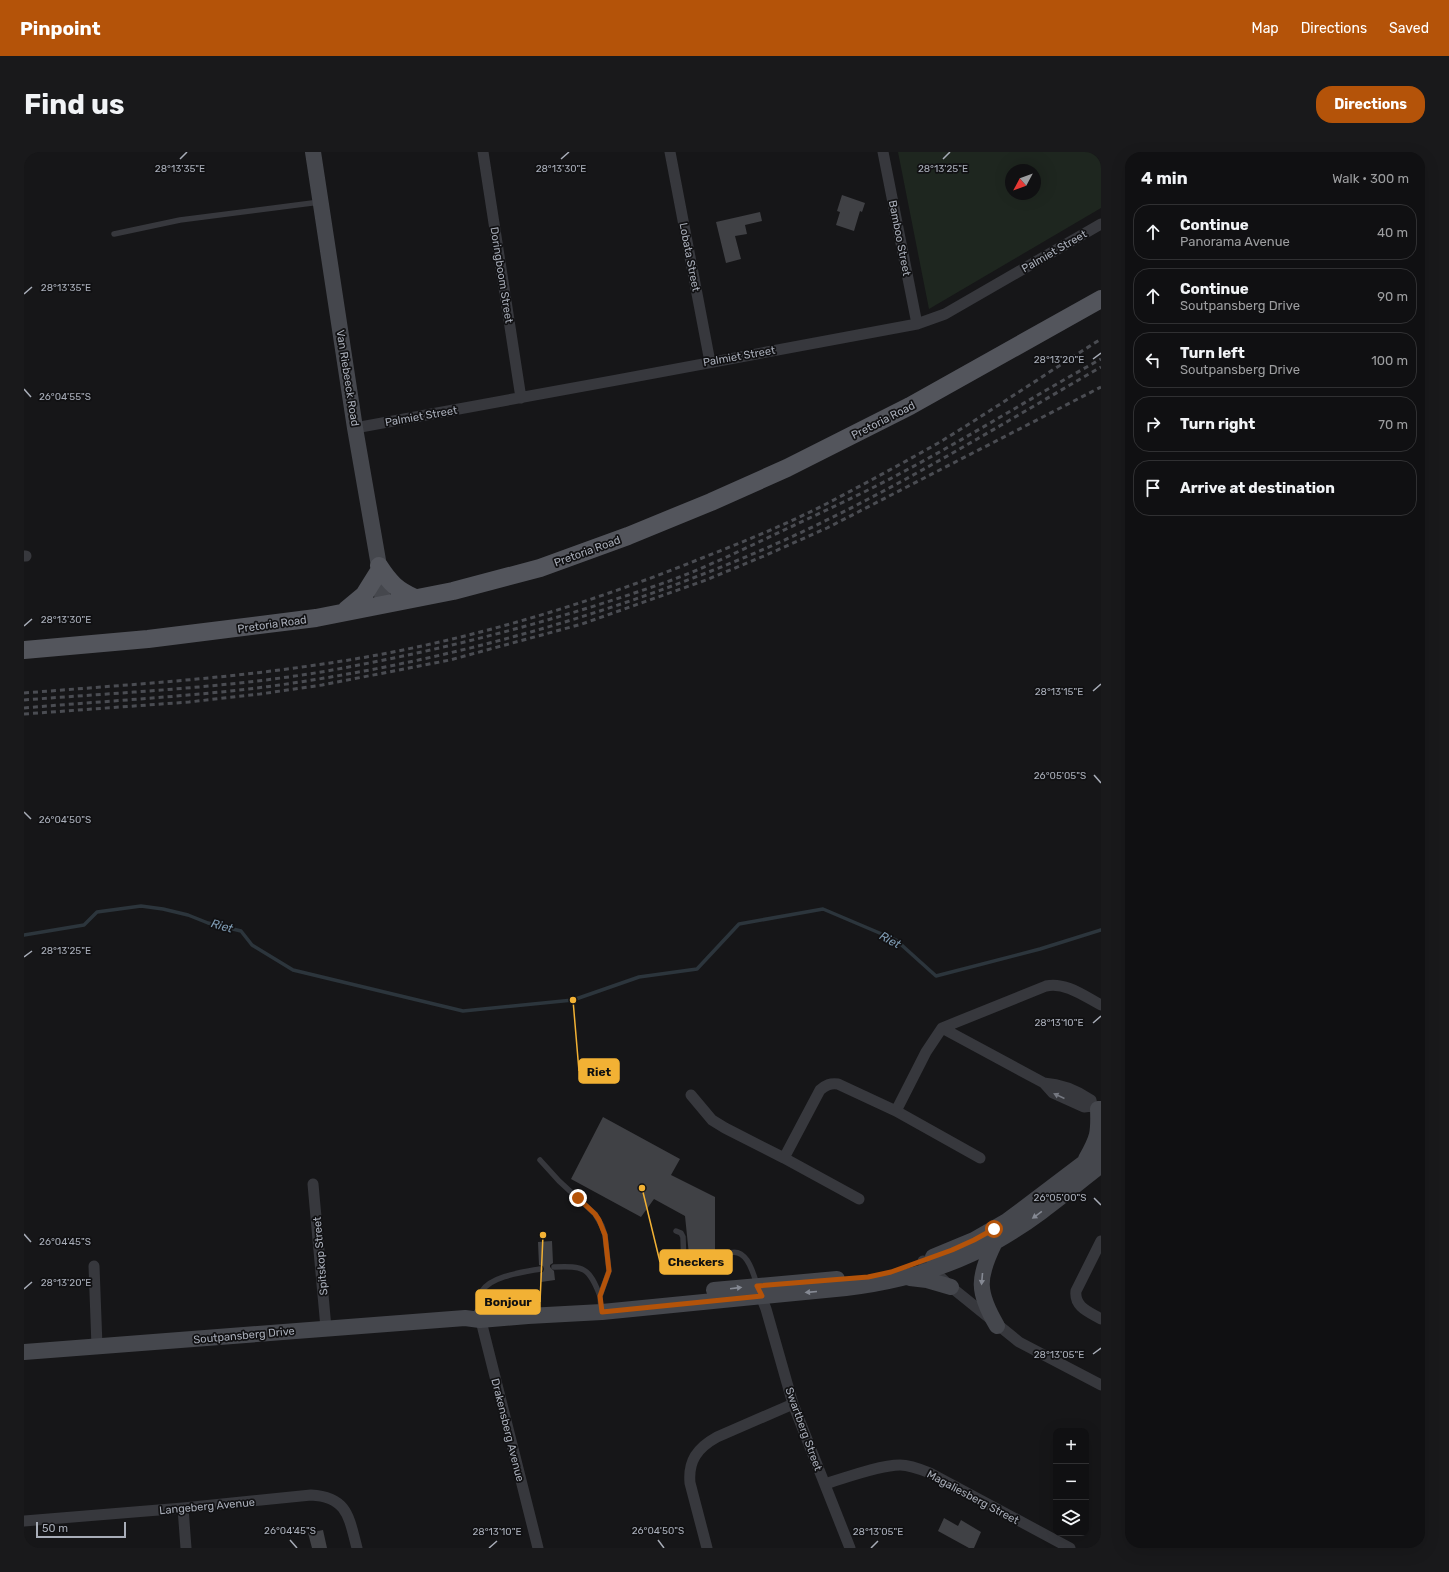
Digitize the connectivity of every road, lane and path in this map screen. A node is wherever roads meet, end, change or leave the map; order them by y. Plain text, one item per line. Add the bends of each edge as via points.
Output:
1 (313, 152) edge
2 (483, 152) edge
3 (670, 152) edge
4 (883, 152) edge
5 (320, 202) junction
6 (1101, 224) edge
7 (114, 234) dead end
8 (1101, 298) edge
9 (917, 324) junction
10 (710, 362) junction
11 (521, 398) junction
12 (355, 428) junction
13 (379, 569) junction
14 (415, 598) junction
15 (382, 604) junction
16 (344, 612) junction
17 (24, 650) edge
18 (1101, 1005) edge
19 (942, 1028) junction
20 (691, 1095) dead end
21 (1098, 1109) edge
22 (896, 1111) junction
23 (1101, 1150) edge
24 (784, 1158) junction
25 (980, 1158) dead end
26 (540, 1160) dead end
27 (1084, 1162) junction
28 (1101, 1165) edge
29 (313, 1184) dead end
30 (859, 1199) dead end
31 (676, 1231) dead end
32 (1101, 1241) edge
33 (995, 1242) junction
34 (684, 1265) junction
35 (928, 1265) junction
36 (94, 1266) dead end
37 (673, 1266) dead end
38 (554, 1267) dead end
39 (540, 1269) dead end
40 (903, 1278) junction
41 (951, 1287) junction
42 (760, 1291) junction
43 (601, 1304) junction
44 (475, 1317) junction
45 (1101, 1319) edge
46 (997, 1326) junction
47 (326, 1328) junction
48 (97, 1346) junction
49 (24, 1352) edge
50 (1101, 1385) edge
51 (793, 1404) junction
52 (825, 1484) junction
53 (183, 1508) junction
54 (24, 1521) edge
55 (186, 1548) edge
56 (357, 1548) edge
57 (538, 1548) edge
58 (707, 1548) edge
59 (850, 1548) edge
60 (1070, 1548) edge

1 - 5 street, Van Riebeeck Road
2 - 11 street, Doringboom Street
3 - 10 street, Lobata Street
4 - 9 street, Bamboo Street
5 - 7 lane via 180,220
5 - 12 street, Van Riebeeck Road
6 - 9 street, Palmiet Street via 945,314
8 - 14 main road, Pretoria Road via 903,410 718,499 540,568 454,591
9 - 10 street, Palmiet Street
10 - 11 street, Palmiet Street
11 - 12 street, Palmiet Street
12 - 13 street, Van Riebeeck Road
13 - 14 main road via 396,588
13 - 15 street, Van Riebeeck Road
13 - 16 main road via 364,595
14 - 15 main road, Pretoria Road
15 - 16 main road, Pretoria Road
16 - 17 main road, Pretoria Road via 148,640
18 - 19 street via 1069,988 1046,986
19 - 21 street via 1044,1083 1077,1091 1091,1100
19 - 22 street via 926,1052
20 - 24 street via 712,1120
21 - 27 street via 1097,1139
22 - 24 street via 838,1084 826,1085 820,1090
22 - 25 street
23 - 27 street
24 - 30 street
26 - 43 lane via 595,1214 602,1226 609,1271
27 - 35 street via 1007,1221
28 -> 33 street via 1040,1212
29 - 47 street, Spitskop Street
31 - 34 lane via 683,1237
32 - 45 street via 1075,1297 1083,1309
33 - 35 street via 958,1260
33 -> 46 street via 987,1258 981,1284 983,1297
34 - 37 lane
34 - 42 lane via 709,1265 728,1253 739,1253 747,1260
35 - 40 street, Soutpansberg Drive
35 - 41 street
35 - 42 street, Soutpansberg Drive via 868,1277
36 - 48 street
38 - 43 lane via 584,1270 594,1280
39 - 44 lane via 508,1276 487,1286 480,1296
40 - 41 street via 927,1280
40 -> 42 street, Soutpansberg Drive via 866,1286
41 - 46 street
42 - 43 street, Soutpansberg Drive
42 - 51 street, Swartberg Street
43 - 44 street, Soutpansberg Drive
44 - 47 street, Soutpansberg Drive
44 - 57 street, Drakensberg Avenue
46 - 50 street via 1019,1342
47 - 48 street, Soutpansberg Drive
48 - 49 street, Soutpansberg Drive
51 - 52 street, Swartberg Street
51 - 58 street via 716,1437 706,1443 695,1456 689,1473 690,1483
52 - 59 street, Swartberg Street
52 - 60 street, Magaliesberg Street via 889,1466 914,1467 930,1473
53 - 54 street, Langeberg Avenue
53 - 55 street
53 - 56 street, Langeberg Avenue via 312,1495 328,1497 346,1512

